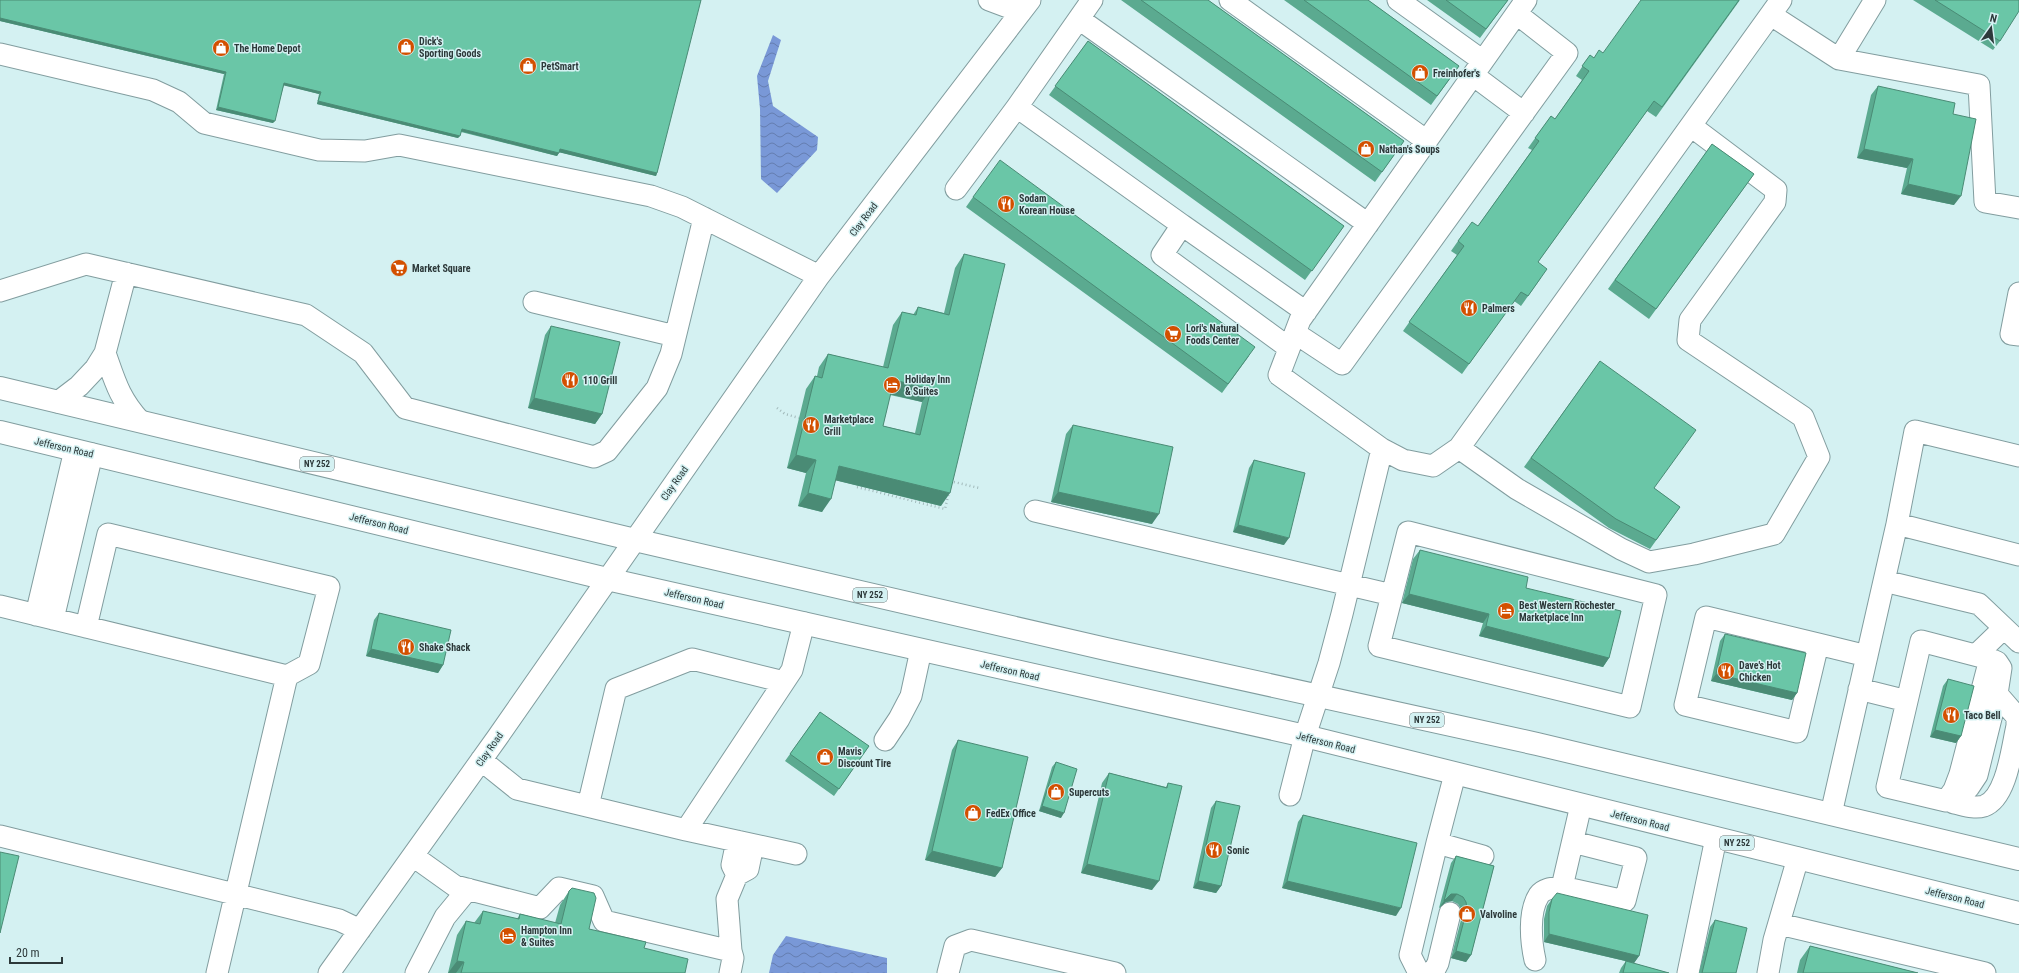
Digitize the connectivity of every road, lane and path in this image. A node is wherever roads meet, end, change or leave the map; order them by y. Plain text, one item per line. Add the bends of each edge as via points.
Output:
1 (989, 0) edge
2 (1092, 0) edge
3 (1230, 0) edge
4 (1398, 0) edge
5 (1875, 0) edge
6 (1025, 6) edge
7 (1521, 7) edge
8 (1776, 7) edge
9 (1079, 19) junction
10 (0, 54) edge
11 (1839, 59) junction
12 (1478, 68) junction
13 (1017, 107) junction
14 (1524, 113) junction
15 (1691, 126) junction
16 (1427, 141) junction
17 (956, 189) dead end
18 (2019, 208) edge
19 (704, 218) junction
20 (1368, 224) junction
21 (1182, 225) junction
22 (126, 273) junction
23 (819, 276) junction
24 (0, 291) edge
25 (2019, 294) edge
26 (534, 302) dead end
27 (1306, 312) junction
28 (675, 336) junction
29 (2019, 336) edge
30 (1292, 341) junction
31 (105, 353) junction
32 (0, 388) edge
33 (58, 402) junction
34 (777, 408) dead end
35 (799, 418) dead end
36 (140, 421) junction
37 (0, 432) edge
38 (1382, 448) junction
39 (1459, 448) junction
40 (84, 452) junction
41 (2019, 456) edge
42 (954, 473) edge
43 (947, 480) edge
44 (952, 481) junction
45 (856, 487) edge
46 (979, 488) dead end
47 (1035, 511) dead end
48 (1897, 524) junction
49 (634, 540) junction
50 (2019, 555) edge
51 (607, 579) junction
52 (1884, 581) junction
53 (1350, 586) junction
54 (1392, 595) junction
55 (0, 606) edge
56 (44, 617) junction
57 (804, 623) junction
58 (86, 627) junction
59 (2004, 628) junction
60 (2019, 642) edge
61 (1813, 643) junction
62 (921, 650) junction
63 (1867, 656) junction
64 (1983, 657) junction
65 (287, 676) junction
66 (784, 682) junction
67 (1859, 689) junction
68 (1997, 694) junction
69 (1317, 696) junction
70 (1907, 701) junction
71 (1305, 736) junction
72 (885, 740) dead end
73 (482, 760) junction
74 (1455, 774) junction
75 (1290, 795) dead end
76 (1950, 802) junction
77 (1582, 805) junction
78 (588, 806) junction
79 (1830, 814) junction
80 (686, 830) junction
81 (0, 836) edge
82 (1716, 838) junction
83 (1574, 842) junction
84 (745, 843) junction
85 (1438, 843) junction
86 (796, 854) dead end
87 (413, 856) junction
88 (1470, 858) edge
89 (1798, 858) junction
90 (2019, 859) edge
91 (1562, 887) junction
92 (468, 889) junction
93 (236, 894) junction
94 (1450, 912) dead end
95 (2019, 913) edge
96 (360, 930) junction
97 (1777, 932) junction
98 (731, 951) junction
99 (1535, 960) dead end
100 (217, 973) edge
101 (329, 973) edge
102 (416, 973) edge
103 (730, 973) edge
104 (948, 973) edge
105 (1115, 973) edge
106 (1424, 973) edge
107 (1433, 973) edge
108 (1688, 973) edge
109 (1768, 973) edge
110 (1985, 973) edge

1 - 6 street
2 - 9 street
3 - 16 street
4 - 12 street
5 - 11 street
6 - 23 street, Clay Road
7 - 12 street
7 - 14 street via 1568,53
8 - 11 street
8 - 15 street
9 - 13 street
9 - 20 street
10 - 19 street via 153,90 179,102 204,123 311,149 365,151 399,145 651,196
11 - 18 street via 1979,84 1985,202
12 - 14 street
12 - 16 street
13 - 17 street
13 - 21 street
14 - 30 street via 1342,364
15 - 39 street
15 - 39 street via 1776,190 1774,202 1690,320 1688,340 1803,417 1819,458 1774,534 1694,554 1649,562 1517,490
16 - 20 street
19 - 23 street
19 - 28 street
20 - 27 street
21 - 27 street
21 - 30 street via 1162,255
22 - 24 street via 86,264
22 - 28 street via 306,316 363,353 405,408 594,457 607,451 657,388 671,354
22 - 31 street
23 - 49 street, Clay Road
25 - 29 street via 2011,334
26 - 28 street
27 - 30 street
30 - 38 street via 1279,376
31 - 33 street via 95,369 79,386
31 - 36 street via 117,389 127,407
32 - 33 main road, NY 252
33 - 36 main road, NY 252
34 - 35 path
36 - 49 main road, NY 252
37 - 40 main road, Jefferson Road / NY 252
38 - 39 street via 1403,460 1433,466
38 - 53 street
40 - 51 main road, Jefferson Road / NY 252
40 - 56 street
41 - 48 street via 1915,431
42 - 44 path
43 - 44 path
44 - 45 path via 945,509
44 - 46 path
47 - 53 street
48 - 50 street
48 - 52 street
49 - 51 street, Clay Road
49 - 69 main road, NY 252
51 - 57 main road, Jefferson Road / NY 252
51 - 73 street, Clay Road
52 - 59 street via 1979,604
52 - 63 street
53 - 54 street
53 - 69 street via 1329,663
54 - 54 street via 1408,532 1656,595 1630,707 1379,646
55 - 56 street
56 - 58 street
57 - 62 main road, Jefferson Road / NY 252
57 - 66 street via 792,670
58 - 65 street
58 - 65 street via 108,534 328,587 308,664
59 - 60 street
59 - 64 street
61 - 61 street via 1797,732 1685,705 1706,617
61 - 63 street
62 - 71 main road, Jefferson Road / NY 252
62 - 72 street via 911,696
63 - 67 street
64 - 68 street via 1997,662 2002,668
64 - 70 street via 1921,641
64 - 76 street via 1960,774
65 - 93 street
66 - 78 street via 692,659 616,689
66 - 80 street
67 - 70 street
67 - 79 street
68 - 76 street via 1977,774 1969,787
68 - 76 street via 2017,717 2003,785 1994,800 1985,806 1974,807
69 - 71 street
69 - 79 main road, NY 252 via 1537,744
70 - 76 street via 1887,787
71 - 74 main road, Jefferson Road / NY 252
71 - 75 street
73 - 78 street via 517,789
73 - 87 street, Clay Road
74 - 77 main road, Jefferson Road / NY 252
74 - 85 street
77 - 82 main road, Jefferson Road / NY 252
77 - 83 street
78 - 80 street
79 - 90 main road, NY 252
80 - 84 street
81 - 93 street
82 - 89 main road, Jefferson Road / NY 252
82 - 108 street
83 - 91 street
83 - 91 street via 1636,858 1625,901
84 - 86 street
84 - 98 street via 732,865 738,875 727,899
85 - 88 street
85 - 106 street via 1410,955 1418,971
87 - 92 street via 455,886
87 - 96 street, Clay Road
89 - 95 main road, Jefferson Road / NY 252
89 - 97 street
91 - 99 street via 1547,889 1539,895 1530,937
92 - 98 street via 540,908 559,888 586,894 593,896 604,922
92 - 102 street via 445,917
93 - 96 street via 339,920
93 - 100 street
94 - 107 street via 1438,963
96 - 101 street, Clay Road
97 - 109 street
97 - 110 street
98 - 103 street via 733,958
104 - 105 street via 955,946 971,940

